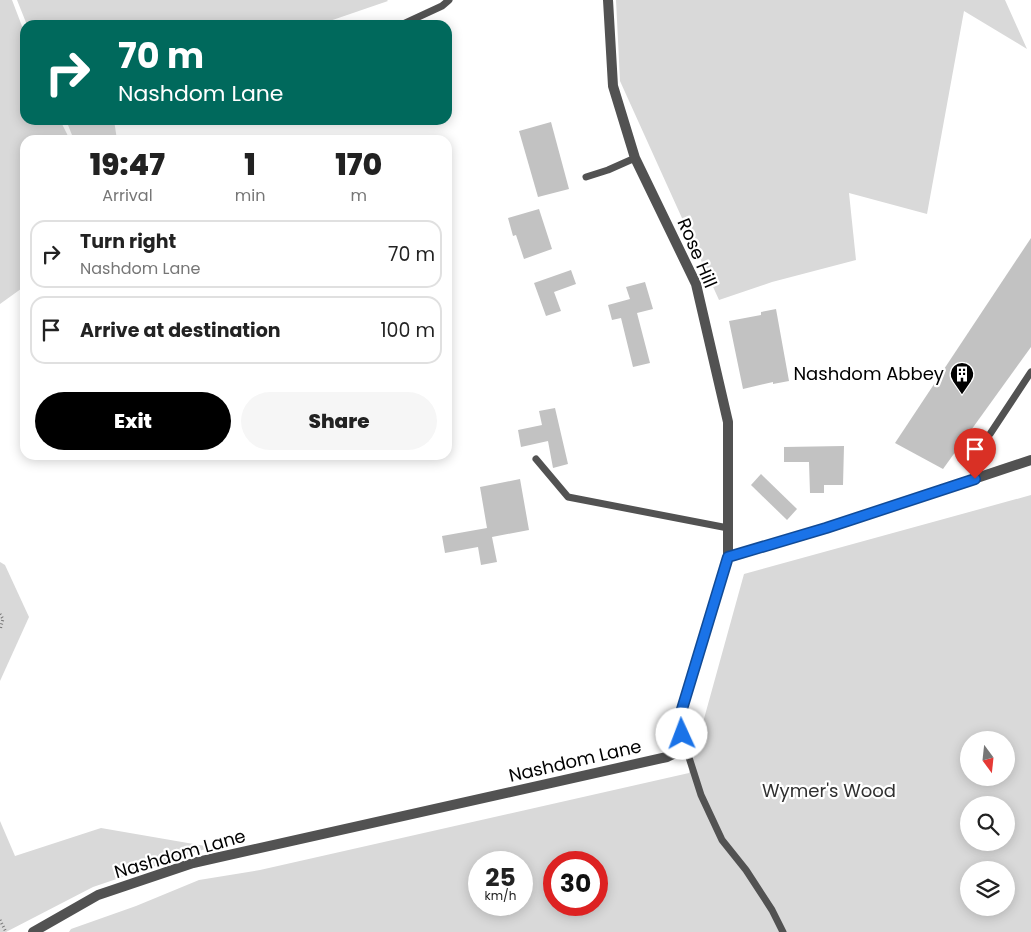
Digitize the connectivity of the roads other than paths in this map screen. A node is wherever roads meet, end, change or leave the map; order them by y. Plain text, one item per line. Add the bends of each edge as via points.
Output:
1 (450, 0) edge
2 (608, 0) edge
3 (412, 20) edge
4 (635, 158) junction
5 (586, 177) dead end
6 (1031, 372) edge
7 (990, 434) dead end
8 (536, 459) dead end
9 (1031, 460) edge
10 (728, 528) junction
11 (728, 557) junction
12 (686, 748) junction
13 (33, 932) edge
14 (783, 932) edge

1 - 3 lane
2 - 4 street, Rose Hill via 613,86
4 - 5 lane
4 - 10 street, Rose Hill via 696,284 728,422
6 - 7 lane
8 - 10 lane via 568,497
9 - 11 street
10 - 11 street, Rose Hill
11 - 12 street via 679,719
12 - 13 street, Nashdom Lane via 668,757 193,864 98,895
12 - 14 lane via 701,795 722,840 746,870

